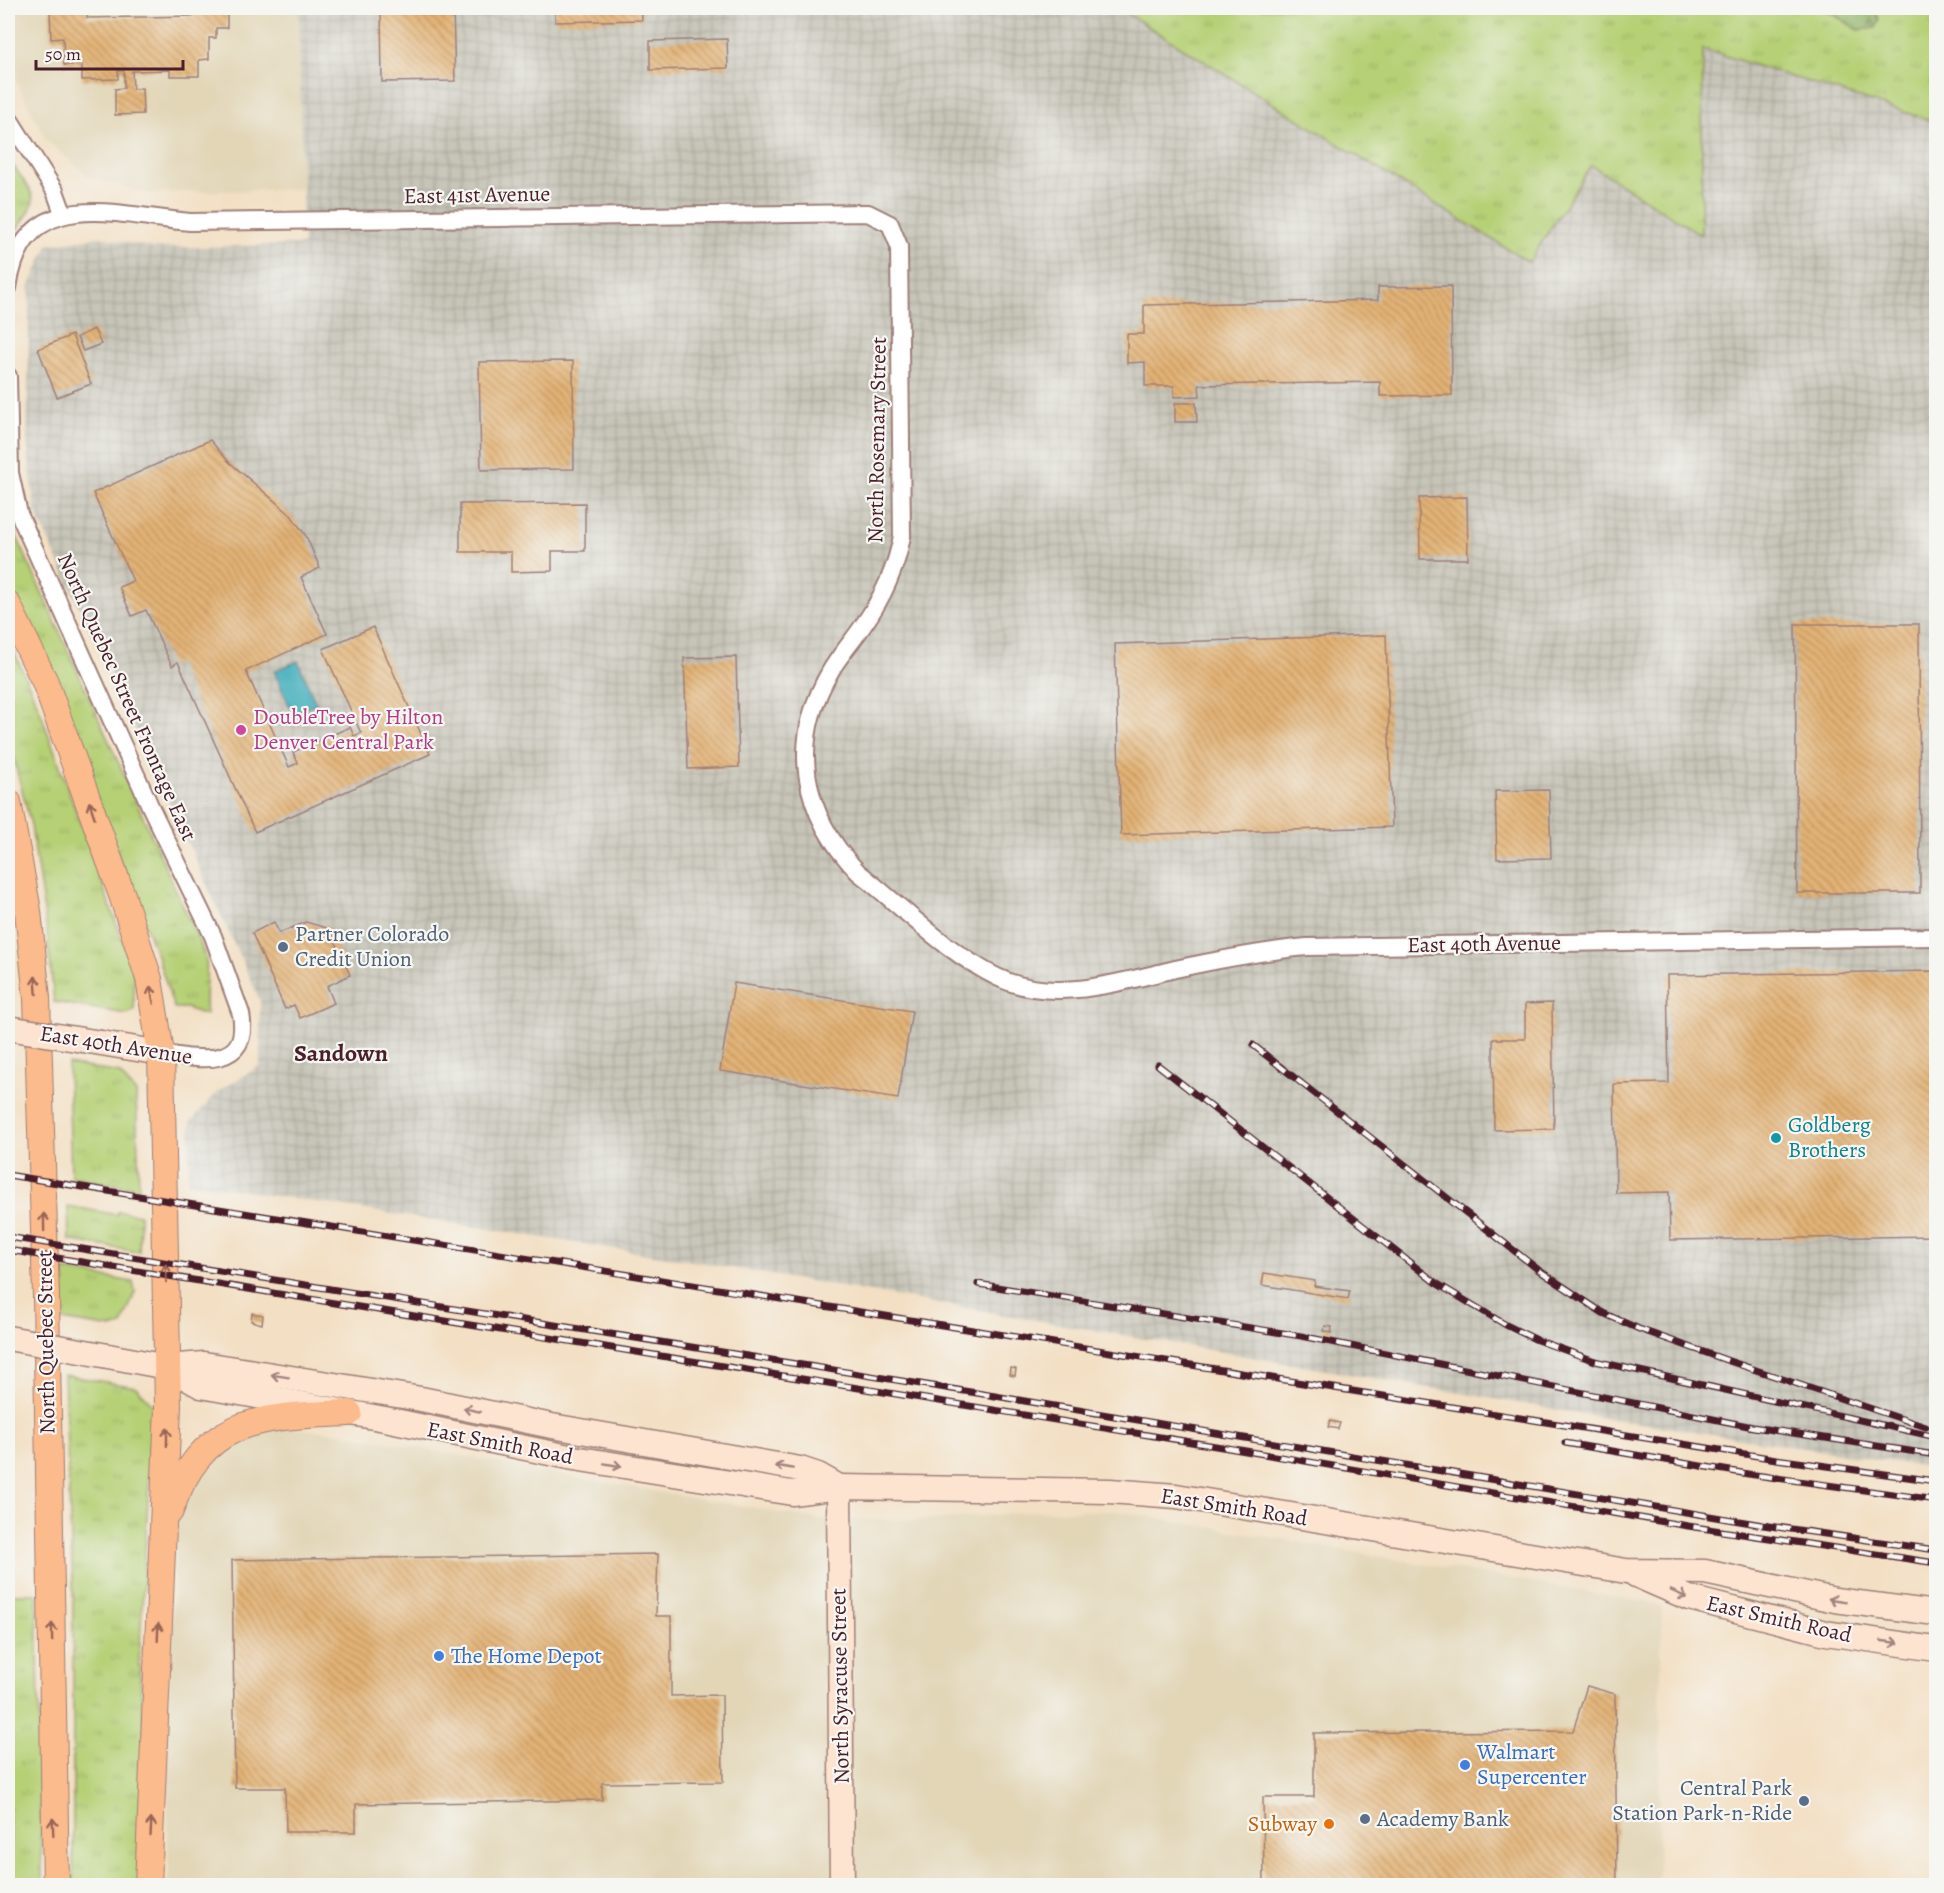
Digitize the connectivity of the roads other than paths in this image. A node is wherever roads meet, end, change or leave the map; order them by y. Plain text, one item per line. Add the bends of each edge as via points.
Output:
1 (8, 117) edge
2 (63, 213) junction
3 (890, 224) joint
4 (8, 288) edge
5 (8, 376) edge
6 (8, 605) edge
7 (8, 802) edge
8 (1936, 937) edge
9 (1036, 989) joint
10 (8, 1028) edge
11 (243, 1028) joint
12 (161, 1053) junction
13 (8, 1338) edge
14 (167, 1366) junction
15 (349, 1413) junction
16 (838, 1487) junction
17 (163, 1532) junction
18 (1626, 1570) junction
19 (1936, 1612) edge
20 (1936, 1648) edge
21 (56, 1886) edge
22 (148, 1886) edge
23 (842, 1886) edge

1 - 2 street via 49,179
2 - 3 street, East 41st Avenue via 103,211 190,222 847,212 868,213
2 - 4 street via 29,236 17,254
3 - 9 street, North Rosemary Street via 900,255 902,536 883,592 831,670 815,704 806,749 808,783 832,842 858,872 972,964 999,978
5 - 11 street, North Quebec Street Frontage East via 10,473 19,514 213,936
12 -> 6 main road via 149,979 129,915 49,692
21 -> 7 main road, North Quebec Street via 37,998 28,911
8 - 9 street, East 40th Avenue via 1307,947 1249,954 1104,985 1055,991
10 - 12 street, East 40th Avenue, bridge
11 - 12 street, East 40th Avenue via 240,1042 224,1056 194,1059
14 -> 12 main road
13 - 14 street, East Smith Road, bridge
14 - 15 street, East Smith Road via 201,1386
16 -> 14 street, East Smith Road via 800,1469 421,1399 204,1364
17 -> 14 main road
15 -> 16 street, East Smith Road via 672,1475 792,1493
15 - 17 main road via 264,1419 232,1430 215,1441 192,1467 175,1497
16 - 18 street, East Smith Road via 1110,1491 1176,1496
16 - 23 street, North Syracuse Street
22 -> 17 main road
19 -> 18 street, East Smith Road via 1835,1600 1705,1572
18 -> 20 street, East Smith Road via 1689,1598 1826,1633

